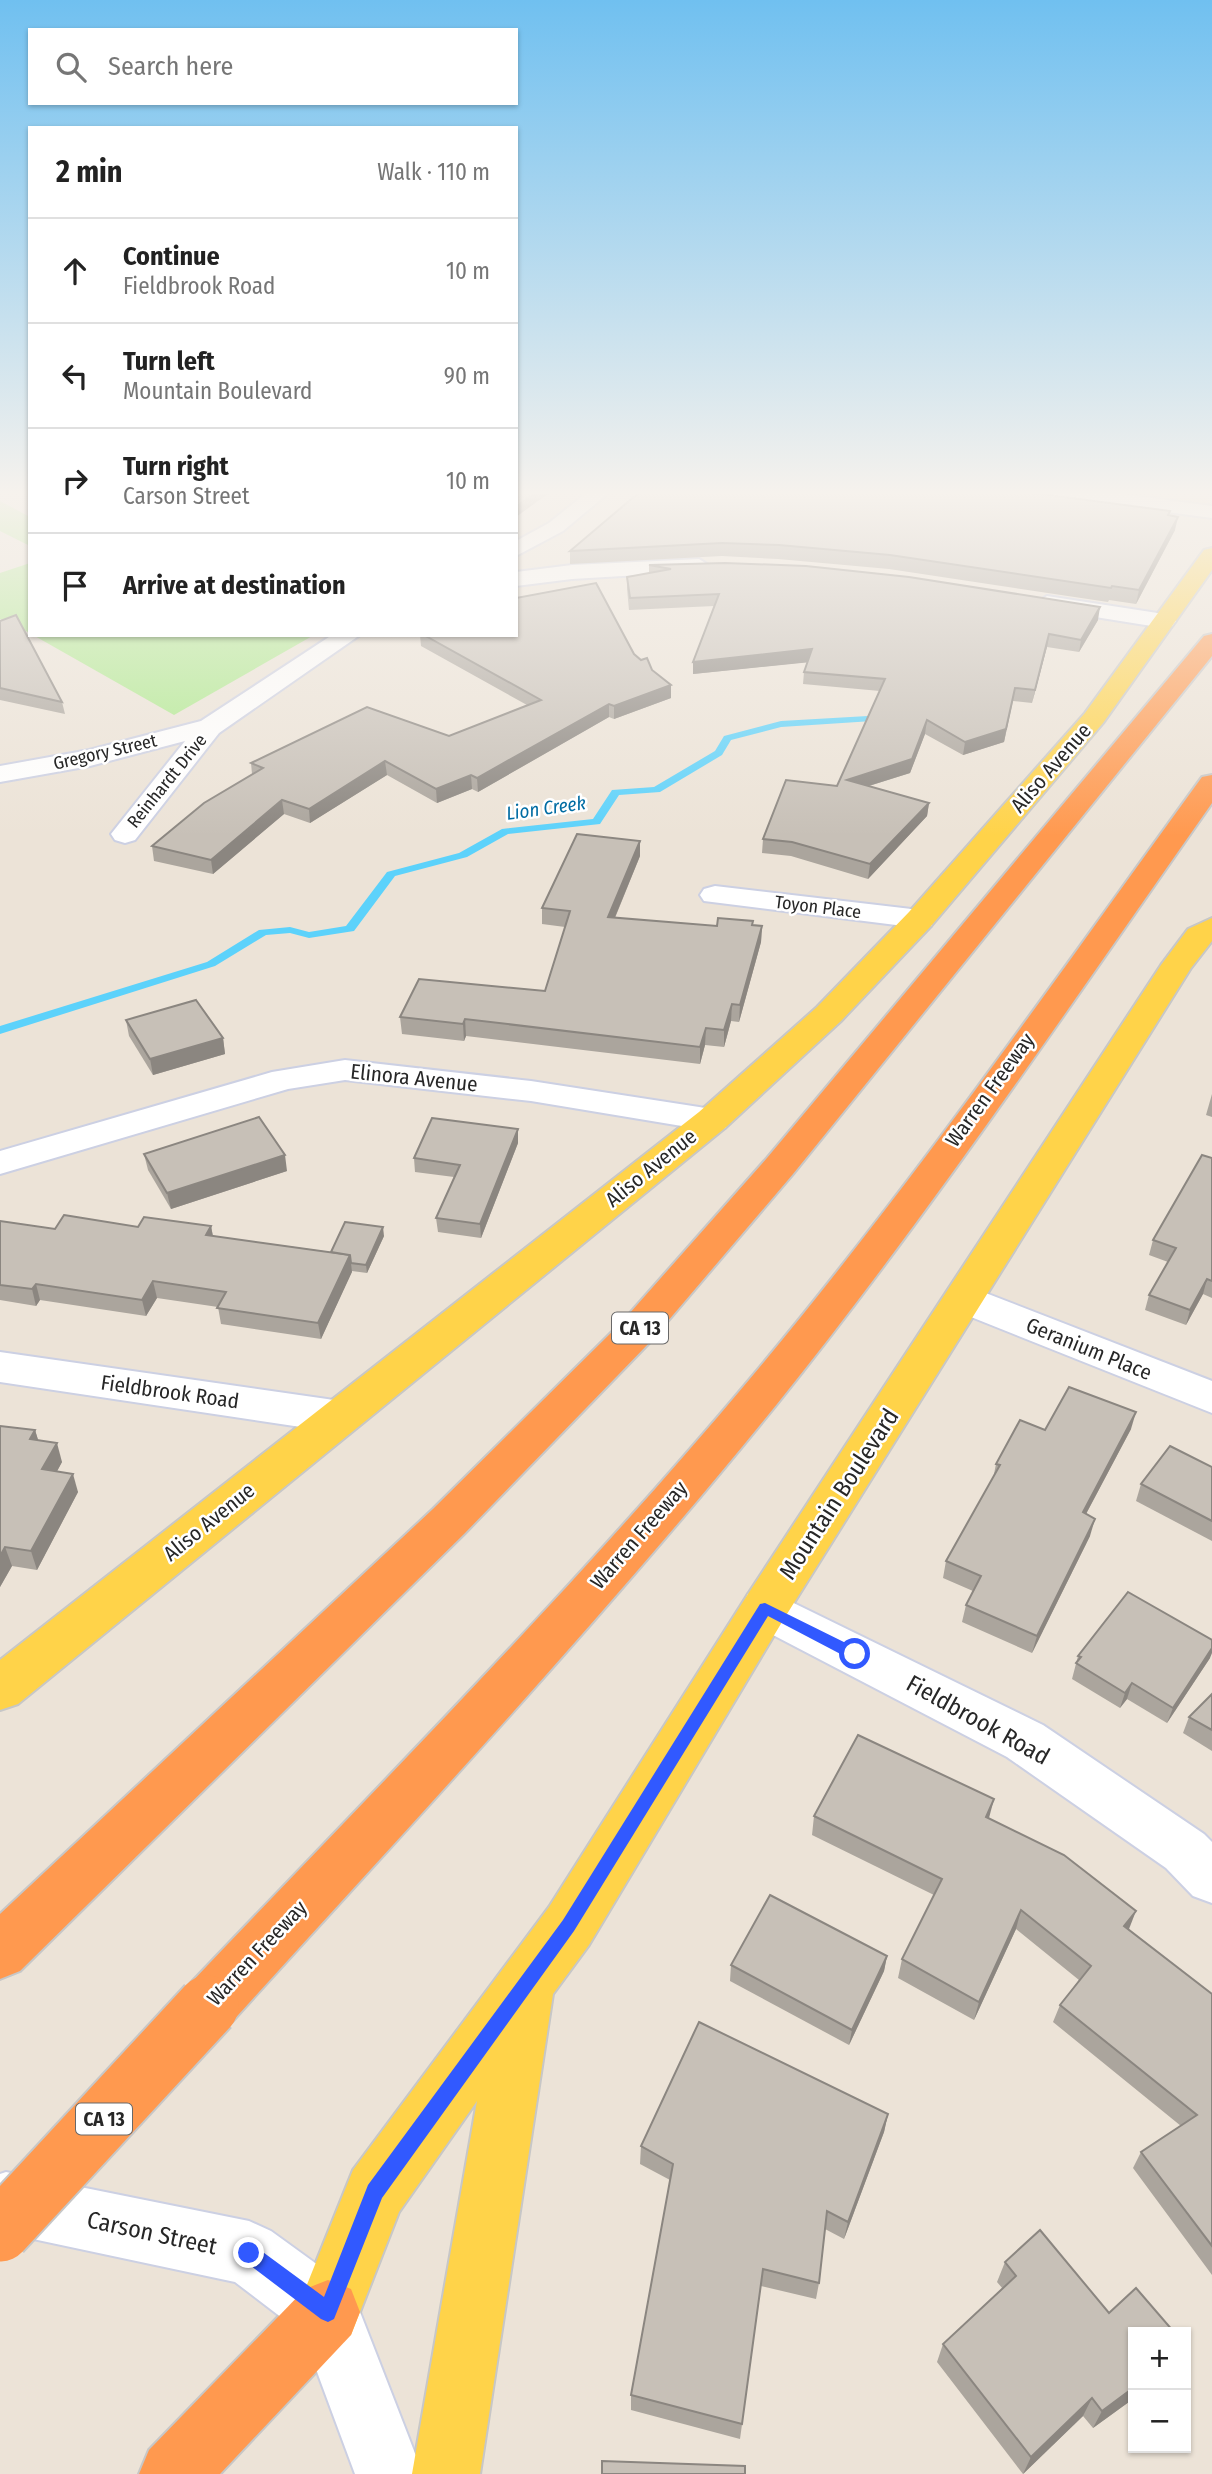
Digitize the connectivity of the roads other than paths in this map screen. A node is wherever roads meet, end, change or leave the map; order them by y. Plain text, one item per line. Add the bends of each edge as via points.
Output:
1 (1061, 605) edge
2 (1175, 605) edge
3 (1164, 621) junction
4 (345, 637) edge
5 (1212, 641) edge
6 (210, 727) junction
7 (0, 774) edge
8 (1212, 783) edge
9 (125, 834) dead end
10 (715, 895) dead end
11 (920, 919) junction
12 (1212, 927) edge
13 (712, 1120) junction
14 (0, 1163) edge
15 (965, 1299) junction
16 (0, 1367) edge
17 (1212, 1398) edge
18 (341, 1417) junction
19 (765, 1608) junction
20 (0, 1689) edge
21 (1212, 1878) edge
22 (0, 1952) edge
23 (527, 1984) junction
24 (0, 2202) edge
25 (0, 2231) edge
26 (328, 2312) junction
27 (173, 2474) edge
28 (389, 2474) edge
29 (446, 2474) edge

1 - 3 street
2 - 3 main road, Aliso Avenue
3 - 11 main road, Aliso Avenue via 1094,718
4 - 6 street, Reinhardt Drive
5 - 22 highway, CA 13 via 780,1166 636,1332 449,1521
6 - 7 street, Gregory Street via 90,758
6 - 9 street, Reinhardt Drive
8 - 25 highway, Warren Freeway / CA 13, bridge via 902,1213 764,1392 580,1603
10 - 11 street, Toyon Place
11 - 13 main road, Aliso Avenue via 829,1014
12 - 15 main road, Mountain Boulevard via 1177,965
13 - 14 street, Elinora Avenue via 531,1091 345,1070 284,1079
13 - 18 main road, Aliso Avenue
15 - 17 street, Geranium Place
15 - 19 main road, Mountain Boulevard
16 - 18 street, Fieldbrook Road
18 - 20 main road, Aliso Avenue
19 - 21 street, Fieldbrook Road via 1025,1741 1185,1852
19 - 23 main road, Mountain Boulevard via 569,1926
23 - 26 main road, Mountain Boulevard via 375,2192
23 - 29 main road
24 - 26 street, Carson Street via 249,2253
26 - 27 highway
26 - 28 street

